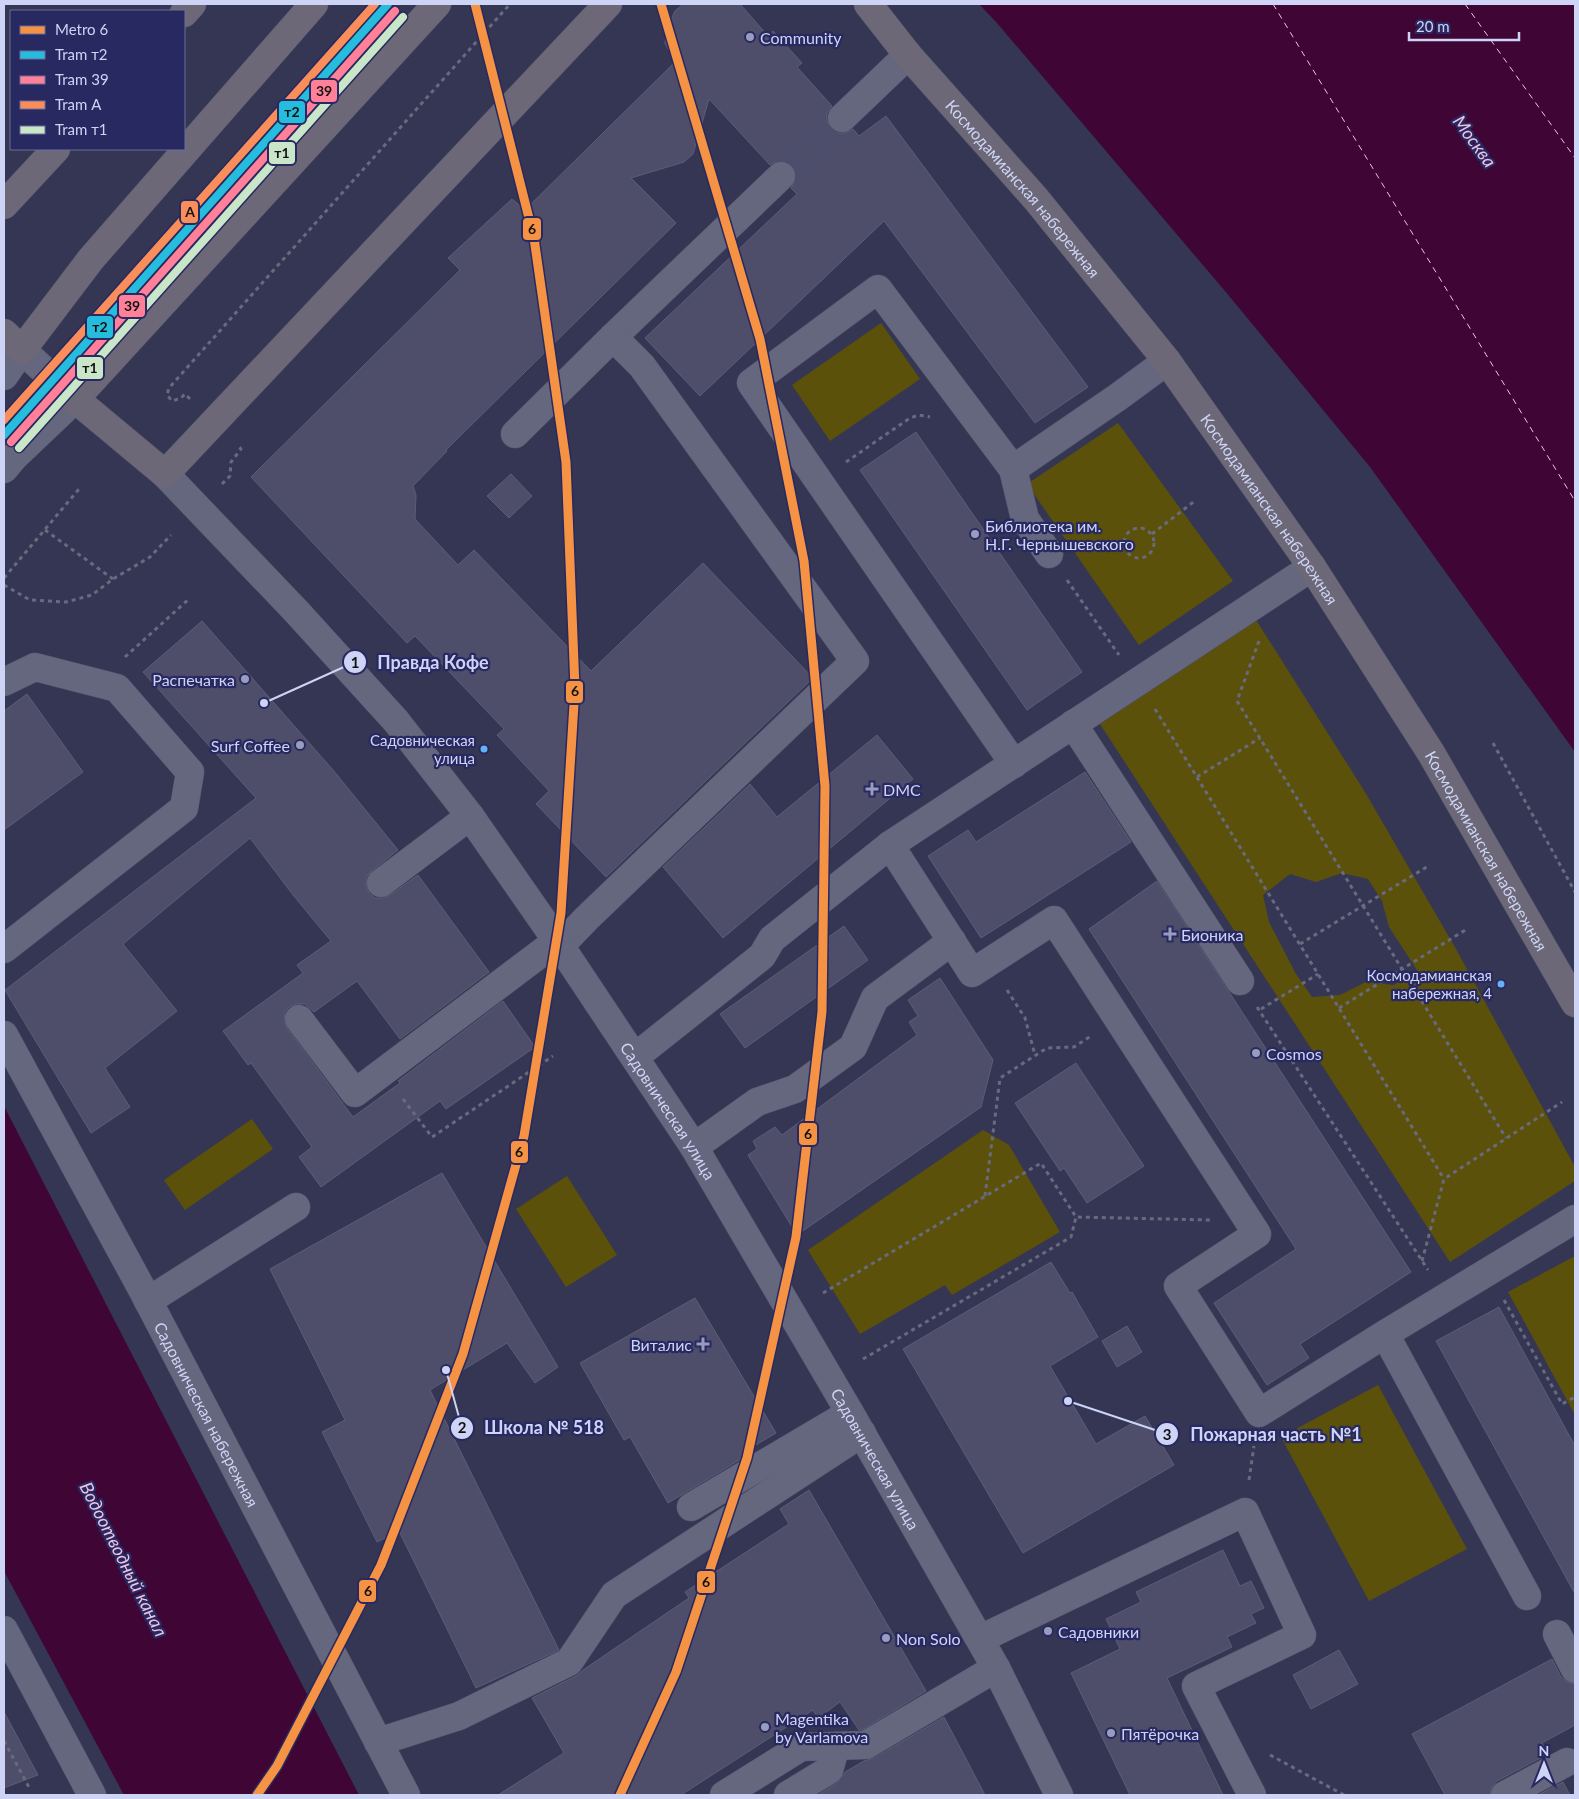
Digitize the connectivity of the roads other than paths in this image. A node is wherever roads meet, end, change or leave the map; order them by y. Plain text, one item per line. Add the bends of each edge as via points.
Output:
1 (314, 4) edge
2 (436, 4) edge
3 (608, 4) edge
4 (853, 4) edge
5 (868, 4) edge
6 (908, 55) junction
7 (842, 118) tunnel mouth
8 (55, 150) edge
9 (781, 176) tunnel mouth
10 (4, 205) edge
11 (613, 337) junction
12 (13, 341) edge
13 (1167, 361) junction
14 (4, 376) edge
15 (75, 399) junction
16 (515, 434) dead end
17 (4, 468) edge
18 (1013, 469) junction
19 (165, 474) junction
20 (1049, 554) road end
21 (1312, 567) junction
22 (4, 682) edge
23 (1073, 724) junction
24 (1014, 764) junction
25 (470, 816) junction
26 (890, 846) junction
27 (381, 883) dead end
28 (952, 941) junction
29 (558, 944) junction
30 (4, 949) edge
31 (1240, 981) road end
32 (1575, 1003) edge
33 (299, 1019) dead end
34 (4, 1035) edge
35 (635, 1057) junction
36 (694, 1148) junction
37 (296, 1207) dead end
38 (1575, 1219) edge
39 (148, 1302) junction
40 (1385, 1334) junction
41 (856, 1423) junction
42 (691, 1507) dead end
43 (1527, 1596) dead end
44 (4, 1630) edge
45 (1557, 1634) dead end
46 (980, 1640) junction
47 (996, 1668) junction
48 (1575, 1669) edge
49 (378, 1742) junction
50 (836, 1746) junction
51 (1567, 1762) dead end
52 (87, 1794) edge
53 (406, 1795) edge
54 (724, 1795) edge
55 (788, 1795) edge
56 (1059, 1795) edge
57 (1252, 1795) edge
58 (1505, 1795) edge

1 - 12 main road via 91,259
2 - 15 main road
3 - 19 main road
4 - 6 main road, Космодамианская набережная
5 - 6 main road, Космодамианская набережная
6 - 7 street
6 - 13 main road, Космодамианская набережная via 1036,199
8 - 10 main road
9 - 11 street
11 - 16 street
11 - 29 street via 642,366 855,661
12 - 14 street
12 - 15 street, Садовническая улица
13 - 18 street
13 - 21 main road, Космодамианская набережная
15 - 17 street
15 - 19 main road, Садовническая улица
18 - 20 street via 1025,519
18 - 24 street via 878,289 751,383
19 - 25 street, Садовническая улица via 396,721
21 - 23 street
21 - 32 main road, Космодамианская набережная via 1443,771
22 - 30 street via 35,667 118,688 190,772 184,808
23 - 24 street
23 - 31 street
24 - 26 street
25 - 27 street
25 - 29 street, Садовническая улица
26 - 28 street
26 - 35 street via 772,939 762,956
28 - 36 street via 875,998 853,1047 795,1089 757,1102
28 - 40 street via 972,973 1054,920 1257,1234 1178,1286 1259,1413
29 - 33 street via 355,1093
29 - 35 street, Садовническая улица
34 - 39 street, Садовническая набережная
35 - 36 street, Садовническая улица
36 - 41 street, Садовническая улица
37 - 39 street
38 - 40 street
39 - 49 street, Садовническая набережная
40 - 43 street
41 - 42 street
41 - 46 street, Садовническая улица
41 - 49 street via 614,1595 570,1662 460,1716
44 - 52 street
45 - 48 street
46 - 47 street, Садовническая улица
46 - 57 street via 1245,1512 1302,1635 1196,1686
47 - 50 street via 866,1745
47 - 56 street, Садовническая улица
49 - 53 street, Садовническая набережная
50 - 54 street via 801,1747
50 - 55 street via 829,1770
51 - 58 street

